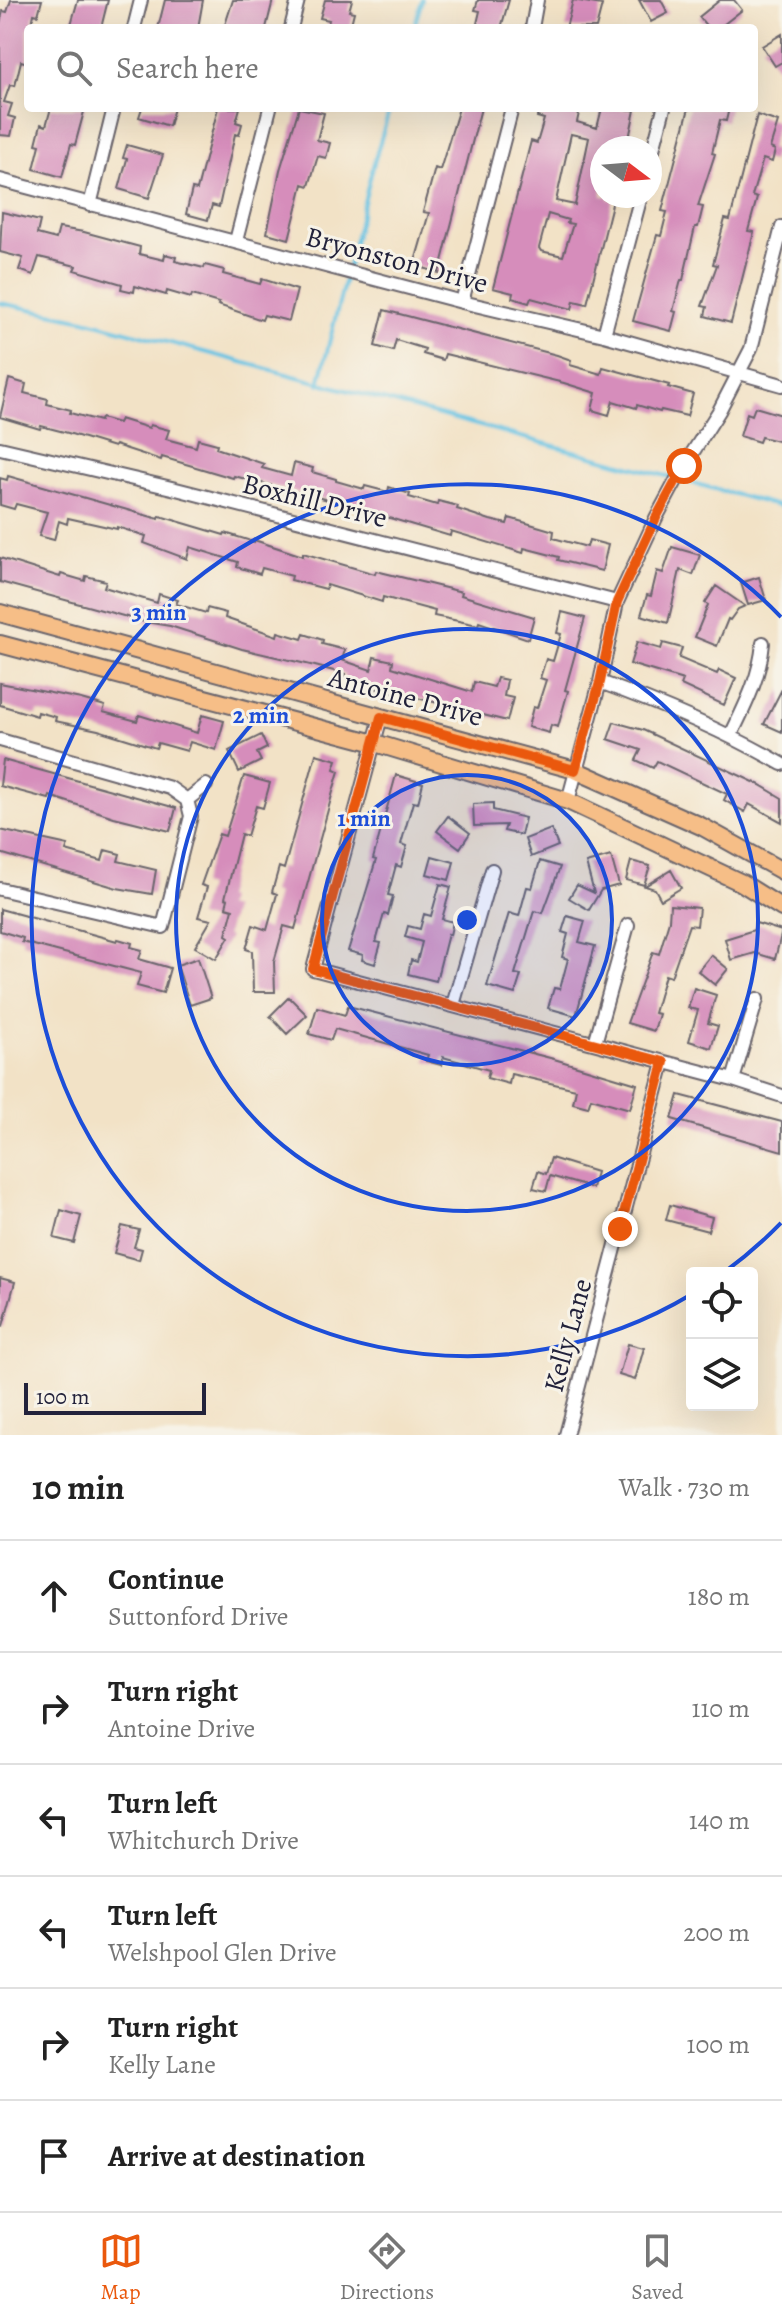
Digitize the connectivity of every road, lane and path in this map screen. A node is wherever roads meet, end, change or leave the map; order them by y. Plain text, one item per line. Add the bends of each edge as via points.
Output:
1 (141, 0) edge
2 (298, 0) edge
3 (537, 0) edge
4 (135, 24) edge
5 (292, 24) edge
6 (533, 24) edge
7 (113, 112) edge
8 (269, 112) edge
9 (511, 112) edge
10 (663, 112) edge
11 (657, 136) edge
12 (0, 180) edge
13 (90, 205) junction
14 (638, 208) edge
15 (782, 227) edge
16 (236, 241) junction
17 (462, 302) junction
18 (604, 335) junction
19 (738, 374) junction
20 (782, 385) edge
21 (0, 448) edge
22 (617, 602) junction
23 (0, 613) edge
24 (763, 643) dead end
25 (0, 644) edge
26 (168, 658) junction
27 (600, 682) junction
28 (161, 685) junction
29 (381, 717) junction
30 (731, 735) junction
31 (0, 740) edge
32 (375, 743) junction
33 (782, 764) edge
34 (575, 770) junction
35 (206, 785) dead end
36 (187, 800) junction
37 (568, 801) junction
38 (492, 870) dead end
39 (782, 871) edge
40 (0, 889) edge
41 (782, 908) edge
42 (628, 925) dead end
43 (757, 999) dead end
44 (453, 1005) junction
45 (595, 1043) junction
46 (664, 1062) junction
47 (733, 1080) junction
48 (782, 1096) edge
49 (566, 1435) edge

1 - 4 street
2 - 5 street
3 - 6 street
7 - 13 street
8 - 16 street
9 - 17 street
10 - 11 street
12 - 13 street, Bryonston Drive
13 - 16 street, Bryonston Drive
14 - 18 street
15 - 19 street via 751,349
16 - 17 street, Bryonston Drive
17 - 18 street, Bryonston Drive
18 - 19 street, Bryonston Drive
19 - 20 street, Bryonston Drive
19 - 22 street via 656,518
21 - 22 street, Boxhill Drive
22 - 27 street
23 - 26 main road, Antoine Drive
24 - 30 street via 753,689
25 - 28 main road, Antoine Drive
26 - 28 main road
26 - 29 main road, Antoine Drive
27 - 30 street
27 - 34 street
28 - 32 main road, Antoine Drive
29 - 32 street
29 - 34 main road, Antoine Drive
30 - 33 street
31 - 36 street via 170,788
32 - 37 main road, Antoine Drive
32 - 44 street via 313,969
34 - 37 street
34 - 39 main road, Antoine Drive via 701,826
35 - 36 street
36 - 40 street via 191,816 163,927
37 - 41 main road, Antoine Drive via 742,883
38 - 44 street
42 - 45 street
43 - 47 street
44 - 45 street
45 - 46 street
46 - 47 street
46 - 49 street, Kelly Lane
47 - 48 street

